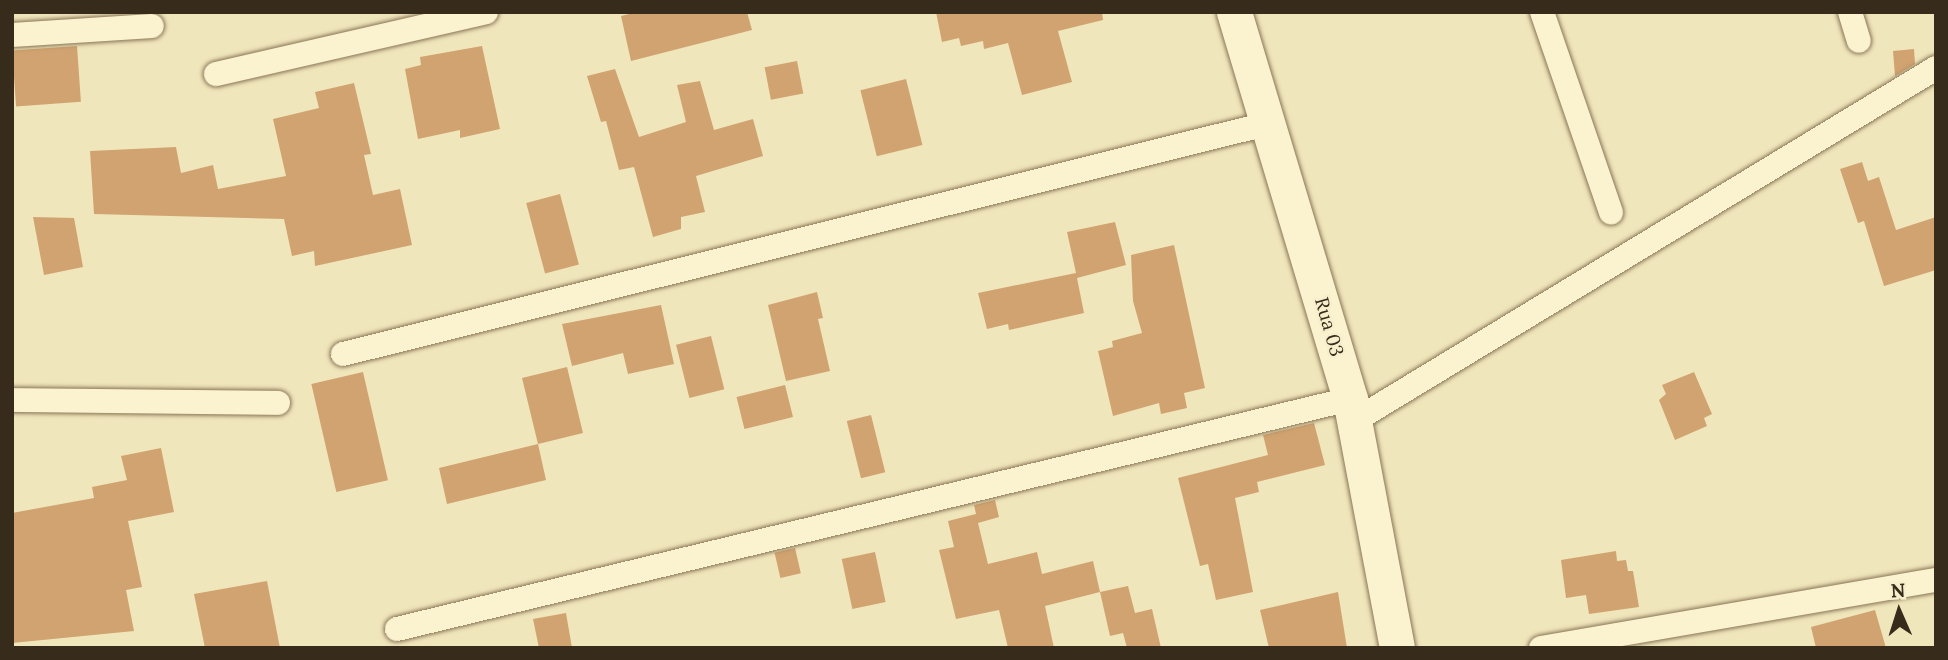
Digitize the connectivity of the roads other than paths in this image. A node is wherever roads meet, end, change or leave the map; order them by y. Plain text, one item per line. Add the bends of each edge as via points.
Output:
1 (486, 12) edge
2 (1234, 12) edge
3 (1542, 12) edge
4 (1850, 12) edge
5 (152, 26) dead end
6 (12, 35) edge
7 (1859, 41) dead end
8 (1936, 68) edge
9 (216, 74) dead end
10 (1270, 123) junction
11 (1611, 212) dead end
12 (343, 354) dead end
13 (12, 400) edge
14 (278, 403) dead end
15 (1352, 410) junction
16 (1936, 580) edge
17 (397, 629) dead end
18 (1397, 648) edge
19 (1542, 648) edge

1 - 9 street
2 - 10 street, Rua 03
3 - 11 street
4 - 7 street
5 - 6 street
8 - 15 street
10 - 12 street
10 - 15 street, Rua 03
13 - 14 street
15 - 17 street
15 - 18 street, Rua 03
16 - 19 street

